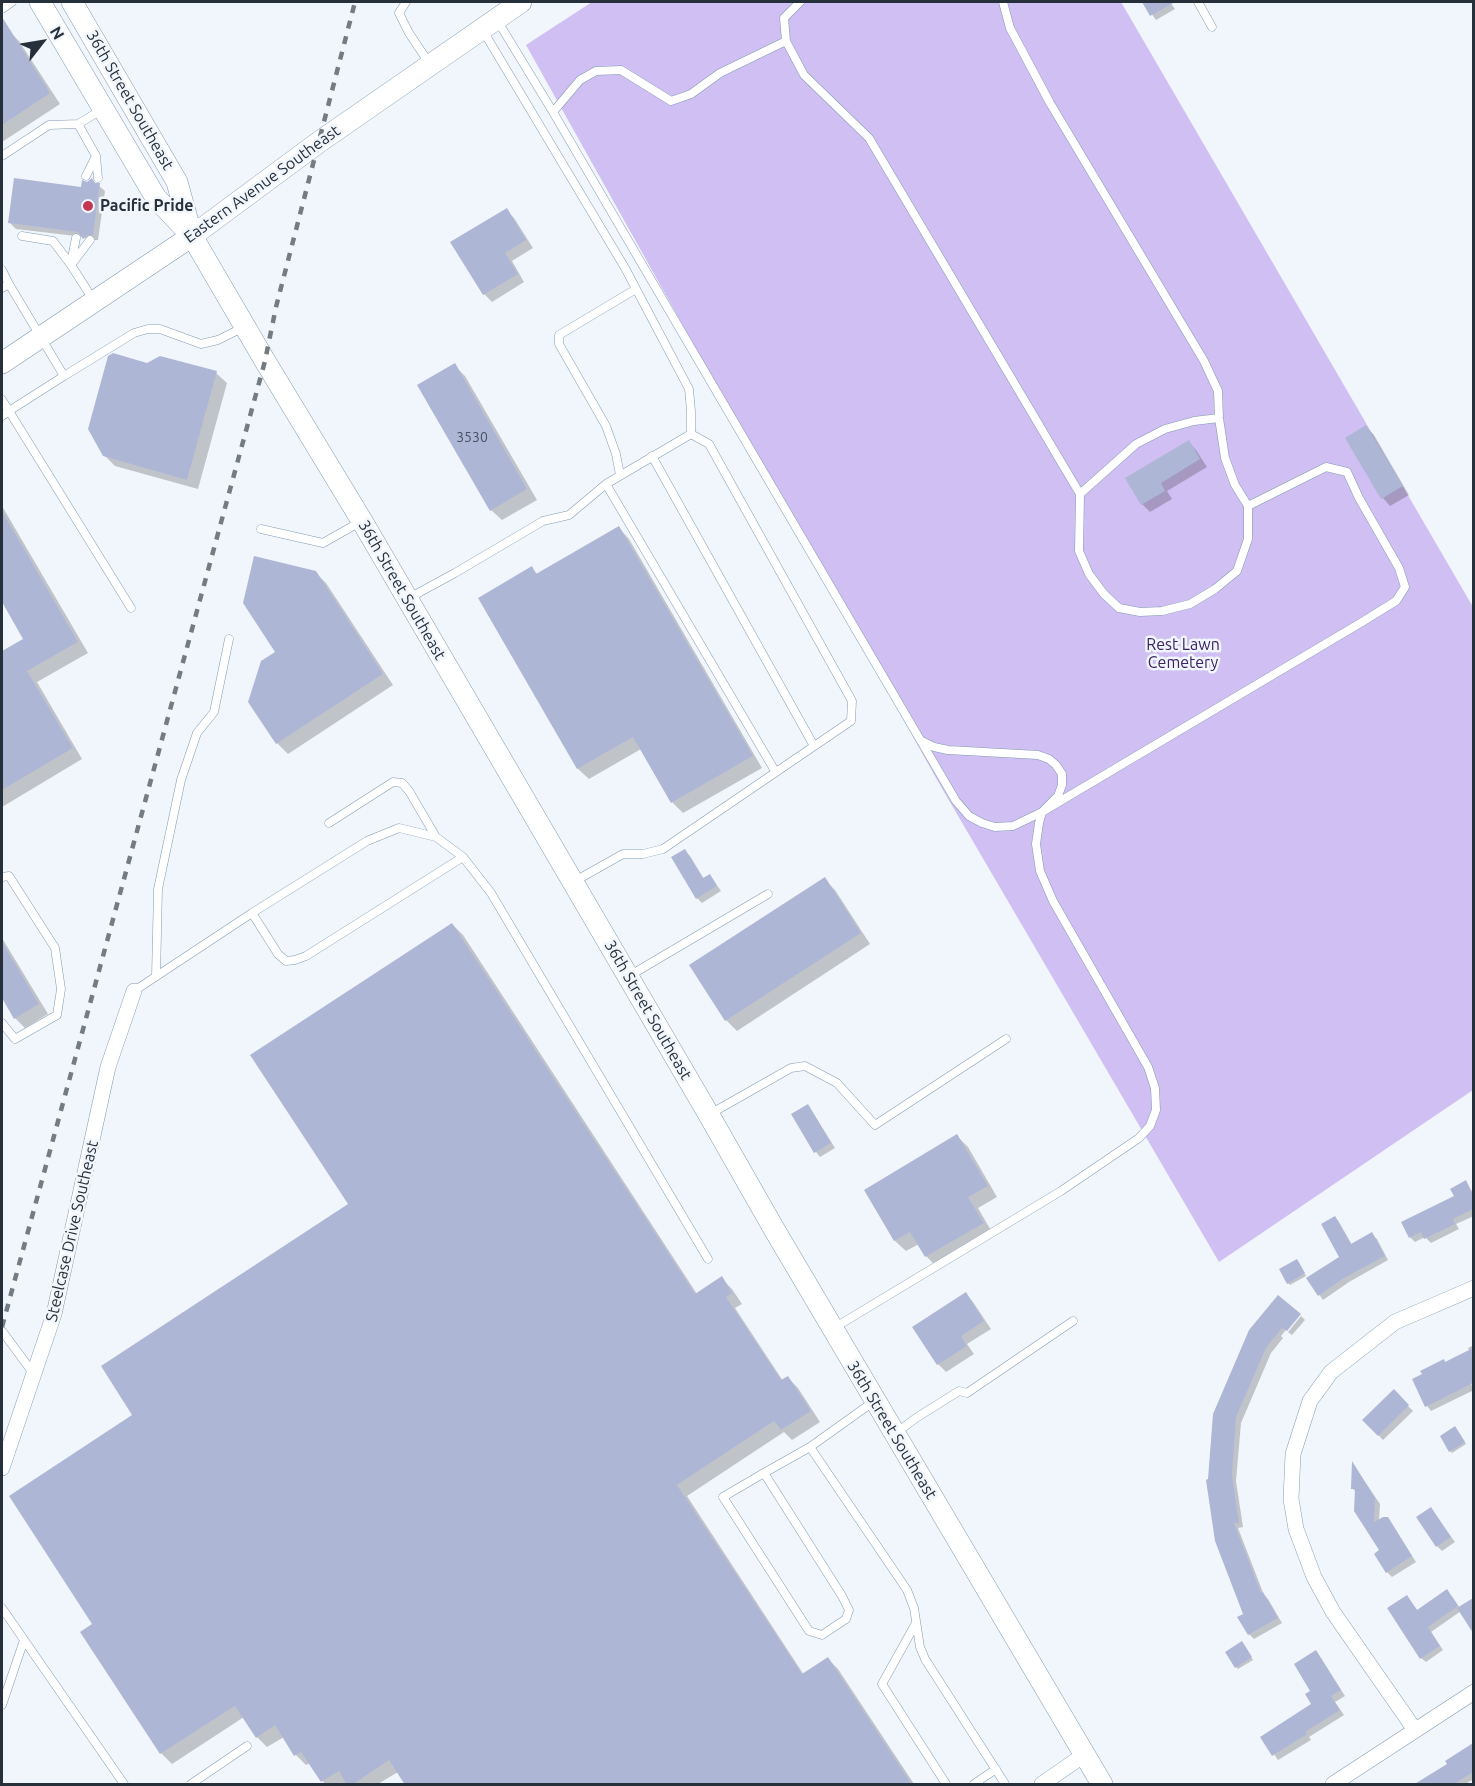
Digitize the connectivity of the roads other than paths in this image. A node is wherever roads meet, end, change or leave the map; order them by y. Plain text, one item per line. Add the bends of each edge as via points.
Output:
1 (12, 2) edge
2 (40, 2) edge
3 (72, 2) edge
4 (406, 2) edge
5 (521, 2) edge
6 (800, 2) edge
7 (1003, 2) edge
8 (1198, 2) edge
9 (2, 9) edge
10 (489, 23) junction
11 (1212, 27) dead end
12 (786, 41) junction
13 (430, 64) junction
14 (103, 109) junction
15 (553, 112) junction
16 (78, 124) junction
17 (2, 156) edge
18 (96, 156) junction
19 (86, 176) dead end
20 (98, 178) dead end
21 (22, 236) dead end
22 (192, 236) junction
23 (76, 238) dead end
24 (90, 240) dead end
25 (71, 264) junction
26 (2, 270) edge
27 (9, 284) junction
28 (2, 288) edge
29 (636, 289) junction
30 (94, 302) junction
31 (246, 327) junction
32 (41, 338) junction
33 (2, 363) edge
34 (64, 376) junction
35 (2, 400) edge
36 (5, 414) edge
37 (1219, 418) junction
38 (691, 434) junction
39 (652, 456) junction
40 (620, 475) junction
41 (606, 484) junction
42 (1080, 494) junction
43 (1248, 506) junction
44 (362, 521) junction
45 (261, 529) dead end
46 (407, 599) junction
47 (131, 608) dead end
48 (229, 639) dead end
49 (921, 740) junction
50 (814, 746) junction
51 (775, 771) junction
52 (1042, 812) junction
53 (329, 823) dead end
54 (436, 837) junction
55 (463, 857) junction
56 (2, 877) edge
57 (573, 882) junction
58 (768, 894) dead end
59 (252, 913) junction
60 (156, 976) junction
61 (628, 977) junction
62 (134, 991) joint
63 (2, 1023) edge
64 (1006, 1039) dead end
65 (709, 1115) junction
66 (708, 1259) dead end
67 (1473, 1288) edge
68 (1073, 1321) dead end
69 (832, 1329) junction
70 (2, 1331) edge
71 (34, 1374) junction
72 (874, 1401) junction
73 (894, 1434) junction
74 (810, 1447) junction
75 (2, 1468) edge
76 (764, 1473) junction
77 (2, 1608) edge
78 (917, 1622) junction
79 (24, 1640) junction
80 (1473, 1692) edge
81 (2, 1705) edge
82 (1415, 1730) junction
83 (247, 1746) dead end
84 (1084, 1755) junction
85 (996, 1769) junction
86 (124, 1785) edge
87 (191, 1785) edge
88 (945, 1785) edge
89 (974, 1785) edge
90 (1005, 1785) edge
91 (1042, 1785) edge
92 (1102, 1785) edge
93 (1334, 1785) edge

1 - 9 lane
2 - 14 street, 36th Street Southeast
3 - 22 street, 36th Street Southeast via 177,182
4 - 13 lane via 399,13
5 - 10 street, Eastern Avenue Southeast
6 - 12 lane via 784,18
7 - 37 lane via 1010,28 1050,103 1204,361 1218,391
8 - 11 lane
10 - 13 street, Eastern Avenue Southeast
10 - 15 lane
10 - 29 lane
12 - 15 lane via 720,73 691,94 671,101 621,70 596,71 580,80
12 - 42 lane via 804,75 869,138
13 - 22 street, Eastern Avenue Southeast
14 - 16 lane
14 - 22 street, 36th Street Southeast via 156,198
15 - 49 lane
16 - 17 lane via 49,125
16 - 18 lane
18 - 19 lane
18 - 20 lane
21 - 25 lane via 53,241
22 - 30 street, Eastern Avenue Southeast
22 - 31 street, 36th Street Southeast
23 - 25 lane
24 - 25 lane
25 - 30 lane
26 - 27 lane
27 - 28 lane
27 - 32 lane
29 - 38 lane via 689,389
29 - 40 lane via 559,335 559,344 606,426
30 - 32 street, Eastern Avenue Southeast
31 - 34 lane via 201,344 160,329 148,329 134,333
31 - 44 street, 36th Street Southeast
32 - 33 street, Eastern Avenue Southeast
32 - 34 lane
34 - 36 lane
35 - 36 lane
36 - 47 lane
37 - 42 lane via 1165,429 1136,444
37 - 43 lane via 1225,458
38 - 39 lane
38 - 50 lane via 709,444 852,701 851,721
39 - 40 lane
39 - 50 lane
40 - 41 lane
41 - 46 lane via 569,515 543,521
41 - 51 lane
42 - 43 lane via 1079,551 1089,574 1119,608 1140,612 1190,604 1237,571 1248,539
43 - 52 lane via 1326,467 1347,472 1399,568 1405,588 1396,601 1362,622
44 - 45 lane via 323,543
44 - 46 street, 36th Street Southeast
46 - 57 street, 36th Street Southeast
48 - 60 lane via 214,712 197,733 181,780 158,889
49 - 52 lane via 969,816 995,827 1012,826
49 - 52 lane via 948,750 1038,755 1049,759 1062,774 1062,785 1058,796
50 - 51 lane
51 - 57 lane via 663,849 623,854
52 - 69 lane via 1036,843 1040,870 1053,901 1148,1067 1155,1088 1150,1126 1139,1138 1061,1191
53 - 54 lane via 393,782 402,783
54 - 55 lane
54 - 59 lane via 399,828 367,841
55 - 59 lane via 295,960 286,961 278,954
55 - 66 lane via 491,892
56 - 63 lane via 9,876 55,948 61,989 57,1015 41,1025 15,1039
57 - 61 street, 36th Street Southeast
58 - 61 lane
59 - 60 lane
60 - 62 lane
61 - 65 street, 36th Street Southeast
62 - 71 street, Steelcase Drive Southeast via 108,1067 54,1314
64 - 65 lane via 875,1125 837,1083 805,1066 791,1068
65 - 69 street, 36th Street Southeast
67 - 82 street via 1395,1322 1331,1372 1310,1401 1293,1454 1292,1509 1314,1577 1333,1612
68 - 73 lane via 967,1393 959,1391
69 - 72 street, 36th Street Southeast
70 - 71 lane
71 - 75 street, Steelcase Drive Southeast
72 - 73 street, 36th Street Southeast
72 - 74 lane
73 - 84 street, 36th Street Southeast
74 - 76 lane
74 - 78 lane via 907,1590
76 - 76 lane via 723,1497 809,1631 822,1635 846,1619 849,1610
77 - 79 lane
78 - 85 lane via 925,1659
78 - 88 lane via 882,1684
79 - 81 lane
79 - 86 lane
80 - 82 street
82 - 93 street
83 - 87 lane
84 - 91 street
84 - 92 street, 36th Street Southeast
85 - 89 lane
85 - 90 lane

